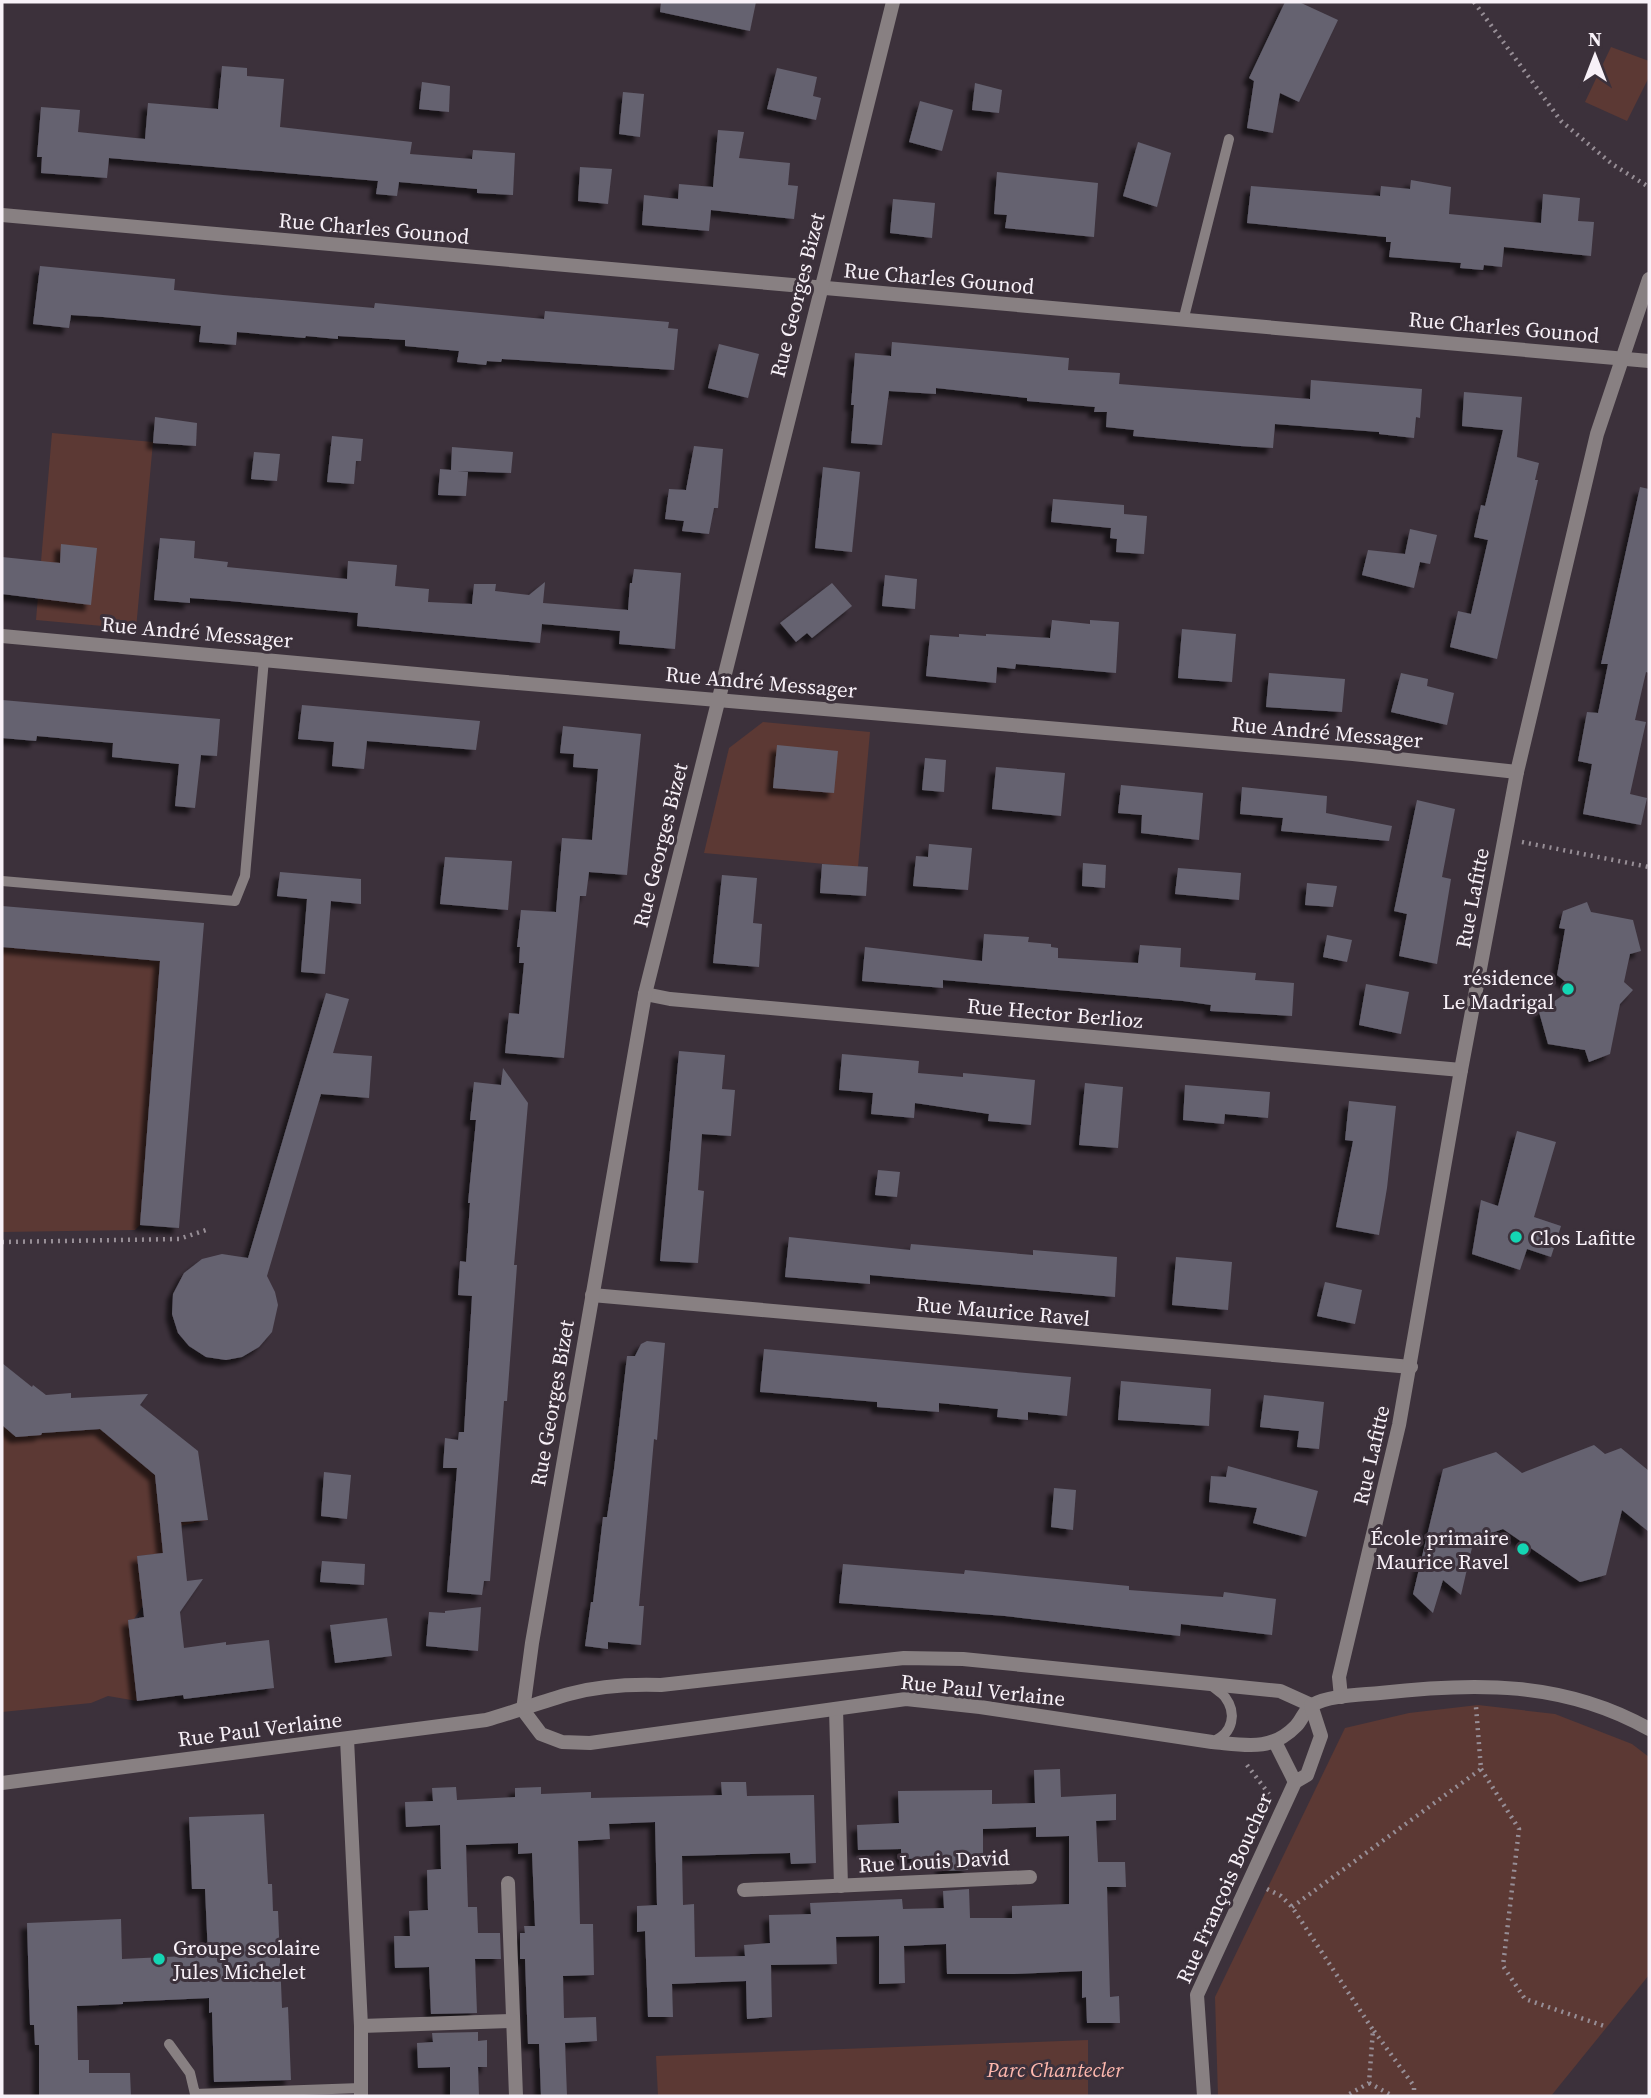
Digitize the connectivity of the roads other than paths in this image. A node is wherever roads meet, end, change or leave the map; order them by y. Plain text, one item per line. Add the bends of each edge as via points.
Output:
1 (893, 2) edge
2 (1229, 139) dead end
3 (2, 215) edge
4 (1649, 279) edge
5 (821, 289) junction
6 (1184, 321) junction
7 (1622, 358) junction
8 (1649, 361) edge
9 (2, 636) edge
10 (264, 659) junction
11 (718, 699) junction
12 (1517, 772) junction
13 (2, 881) edge
14 (645, 994) junction
15 (1461, 1070) junction
16 (592, 1295) junction
17 (1411, 1367) junction
18 (1211, 1685) junction
19 (1341, 1697) junction
20 (1311, 1705) junction
21 (836, 1709) junction
22 (523, 1710) junction
23 (1649, 1729) edge
24 (347, 1739) junction
25 (1212, 1742) junction
26 (1275, 1742) junction
27 (1295, 1782) junction
28 (2, 1783) edge
29 (1030, 1877) dead end
30 (508, 1883) dead end
31 (841, 1886) junction
32 (744, 1890) dead end
33 (513, 2021) junction
34 (361, 2026) junction
35 (169, 2044) dead end
36 (361, 2092) edge
37 (516, 2096) edge
38 (1204, 2096) edge

1 - 5 street, Rue Georges Bizet
2 - 6 lane
3 - 5 street, Rue Charles Gounod
4 - 7 street, Rue Lafitte
5 - 6 street, Rue Charles Gounod
5 - 11 street, Rue Georges Bizet
6 - 7 street, Rue Charles Gounod
7 - 8 street, Rue Charles Gounod
7 - 12 street, Rue Lafitte via 1597,434
9 - 10 street, Rue André Messager
10 - 11 street, Rue André Messager
10 - 13 lane via 244,876 235,901
11 - 12 street, Rue André Messager
11 - 14 street, Rue Georges Bizet
12 - 15 street, Rue Lafitte
14 - 15 street, Rue Hector Berlioz
14 - 16 street, Rue Georges Bizet
15 - 17 street, Rue Lafitte
16 - 17 street, Rue Maurice Ravel
16 - 22 street, Rue Georges Bizet
17 - 19 street, Rue Lafitte via 1339,1677
18 - 20 street, Rue Paul Verlaine via 1280,1691
18 - 22 street, Rue Paul Verlaine via 963,1659 904,1658 572,1693
18 - 25 lane via 1225,1697 1232,1714 1224,1737
19 - 20 street
19 - 23 street via 1473,1685 1548,1691 1614,1711
20 - 26 street via 1296,1726
20 - 27 street, Rue François Boucher via 1321,1736 1307,1775
21 - 22 street, Rue Paul Verlaine via 590,1743 562,1742 541,1734
21 - 25 street, Rue Paul Verlaine via 906,1699
21 - 31 street, Rue Louis David
22 - 24 street, Rue Paul Verlaine via 486,1720
24 - 28 street, Rue Paul Verlaine
24 - 34 street
25 - 26 street, Rue Paul Verlaine
26 - 27 street, Rue François Boucher
27 - 38 street, Rue François Boucher via 1197,1995
29 - 31 street, Rue Louis David
30 - 33 street
31 - 32 street, Rue Louis David
33 - 34 street
33 - 37 street
34 - 36 street
35 - 36 lane via 190,2073 195,2094

